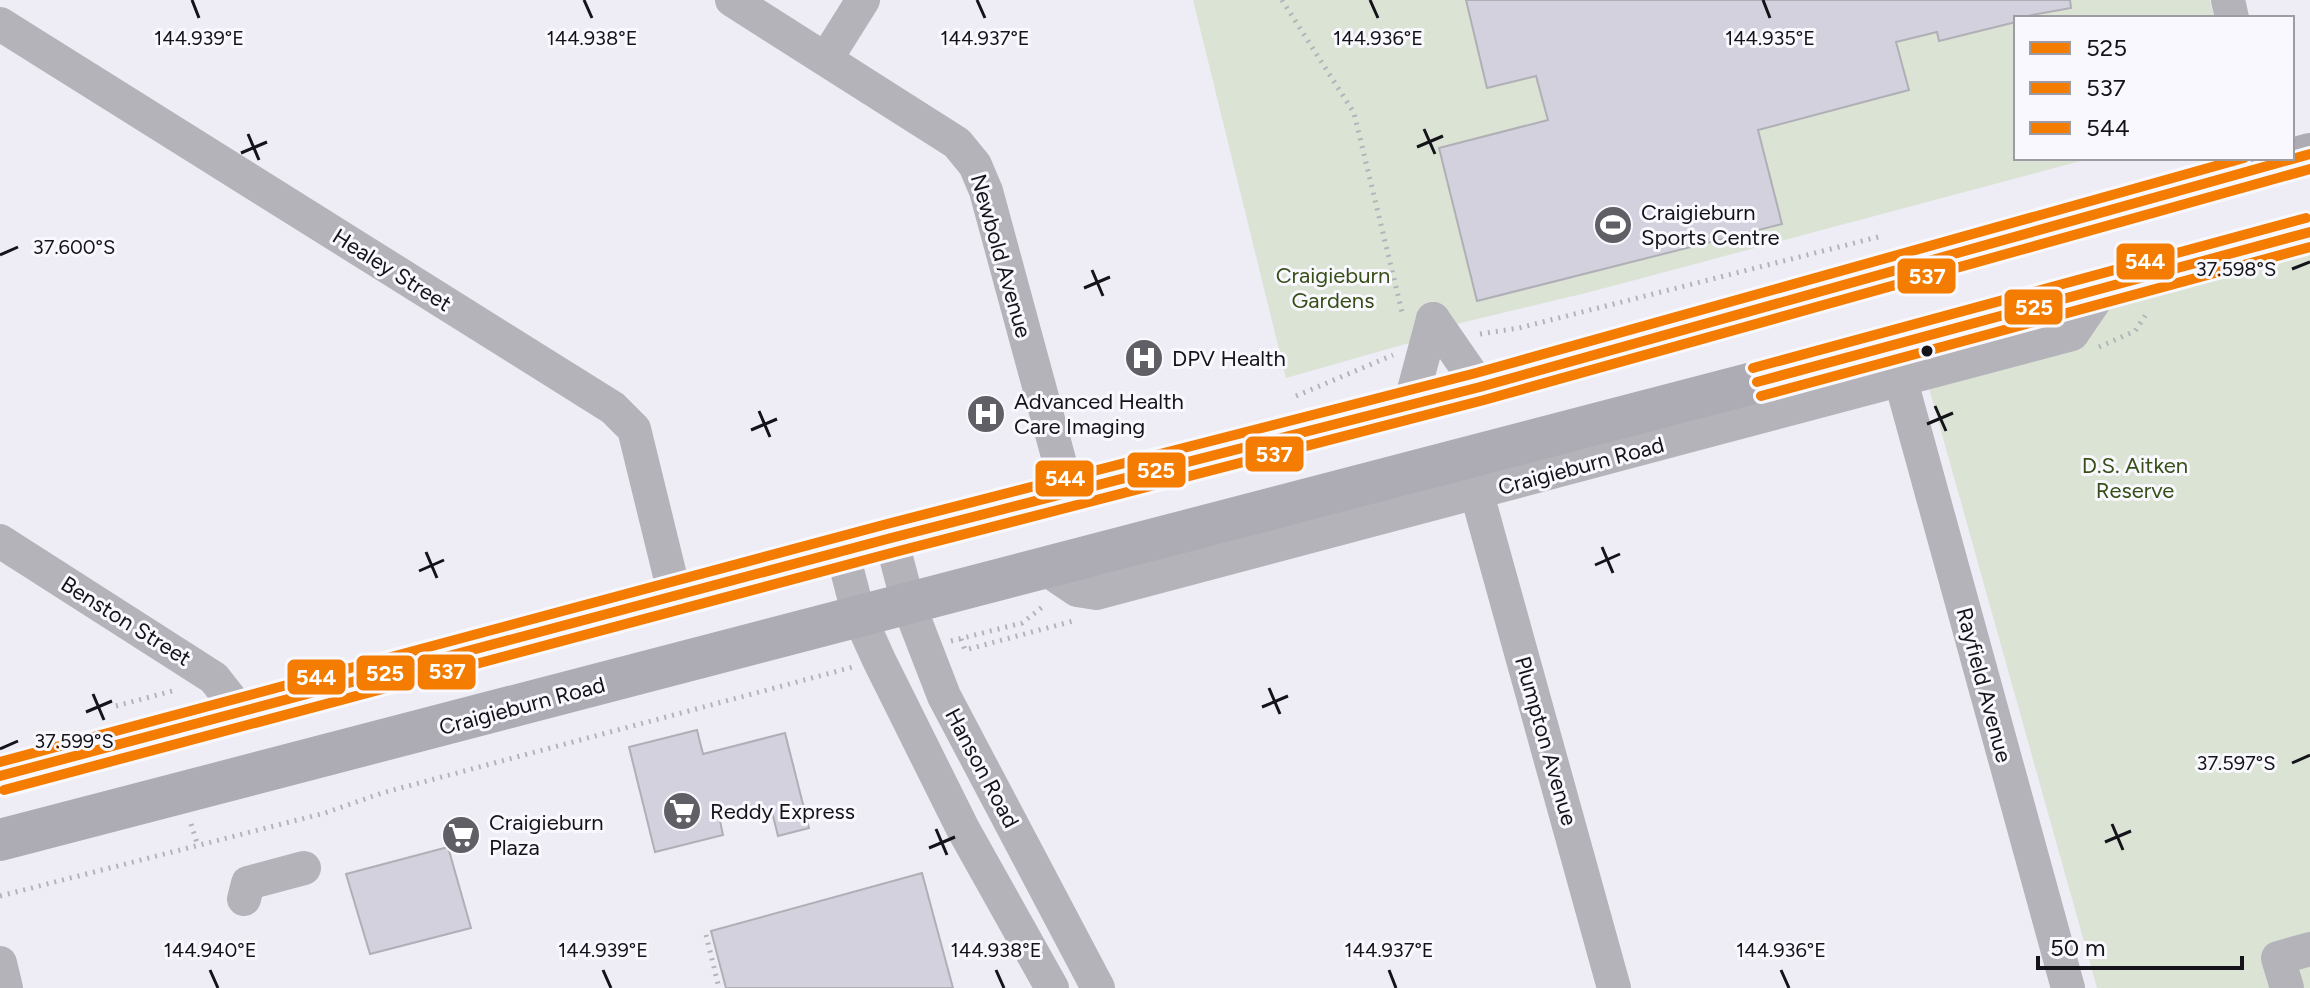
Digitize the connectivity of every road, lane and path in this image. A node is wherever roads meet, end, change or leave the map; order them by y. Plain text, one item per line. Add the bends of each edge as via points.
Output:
1 (732, 0) edge
2 (863, 0) edge
3 (1282, 0) edge
4 (1290, 0) edge
5 (1289, 8) junction
6 (0, 24) edge
7 (826, 59) junction
8 (2269, 162) edge
9 (2310, 232) edge
10 (1892, 234) dead end
11 (2102, 290) junction
12 (1428, 345) junction
13 (1901, 381) junction
14 (1480, 387) junction
15 (1285, 401) dead end
16 (1410, 405) junction
17 (1068, 493) junction
18 (1477, 494) junction
19 (891, 538) junction
20 (0, 541) edge
21 (842, 551) junction
22 (1057, 576) junction
23 (675, 596) junction
24 (908, 603) junction
25 (859, 616) junction
26 (924, 649) junction
27 (879, 660) junction
28 (179, 689) dead end
29 (146, 698) dead end
30 (238, 715) junction
31 (0, 776) edge
32 (0, 840) edge
33 (304, 868) dead end
34 (0, 896) edge
35 (244, 899) dead end
36 (706, 935) dead end
37 (2310, 949) edge
38 (0, 963) edge
39 (6, 988) edge
40 (719, 988) edge
41 (1052, 988) edge
42 (1098, 988) edge
43 (1614, 988) edge
44 (2068, 988) edge
45 (2287, 988) edge

1 - 7 street, Newbold Avenue
2 - 7 street
3 - 5 path
4 - 5 path
5 - 12 path via 1354,113
6 - 23 street, Healey Street via 613,408 638,440
7 - 17 street, Newbold Avenue via 957,143 975,165
8 - 14 main road
9 - 11 main road, Craigieburn Road
10 - 12 path via 1519,328
11 - 13 street, Craigieburn Road via 2072,334
11 - 22 main road, Craigieburn Road
12 - 14 street
12 - 15 path
12 - 16 street
13 - 18 street, Craigieburn Road
13 - 44 street, Rayfield Avenue
14 - 16 main road
16 - 17 main road
17 - 19 main road
18 - 22 street, Craigieburn Road via 1105,591 1088,593
18 - 43 street, Plumpton Avenue
19 - 21 main road
19 - 24 street, Hanson Road
20 - 30 street, Benston Street via 214,678
21 - 23 main road
21 - 25 street, Hanson Road
22 - 24 main road, Craigieburn Road
22 - 26 path via 1022,623
23 - 30 main road
24 - 25 main road, Craigieburn Road
24 - 26 street, Hanson Road
25 - 27 street, Hanson Road
25 - 32 main road, Craigieburn Road
26 - 42 street, Hanson Road via 965,738
27 - 34 path via 382,793 325,813
27 - 41 street, Hanson Road via 963,829
28 - 29 path
30 - 31 main road
33 - 35 street via 248,883
36 - 40 path
37 - 45 street via 2278,958
38 - 39 street

